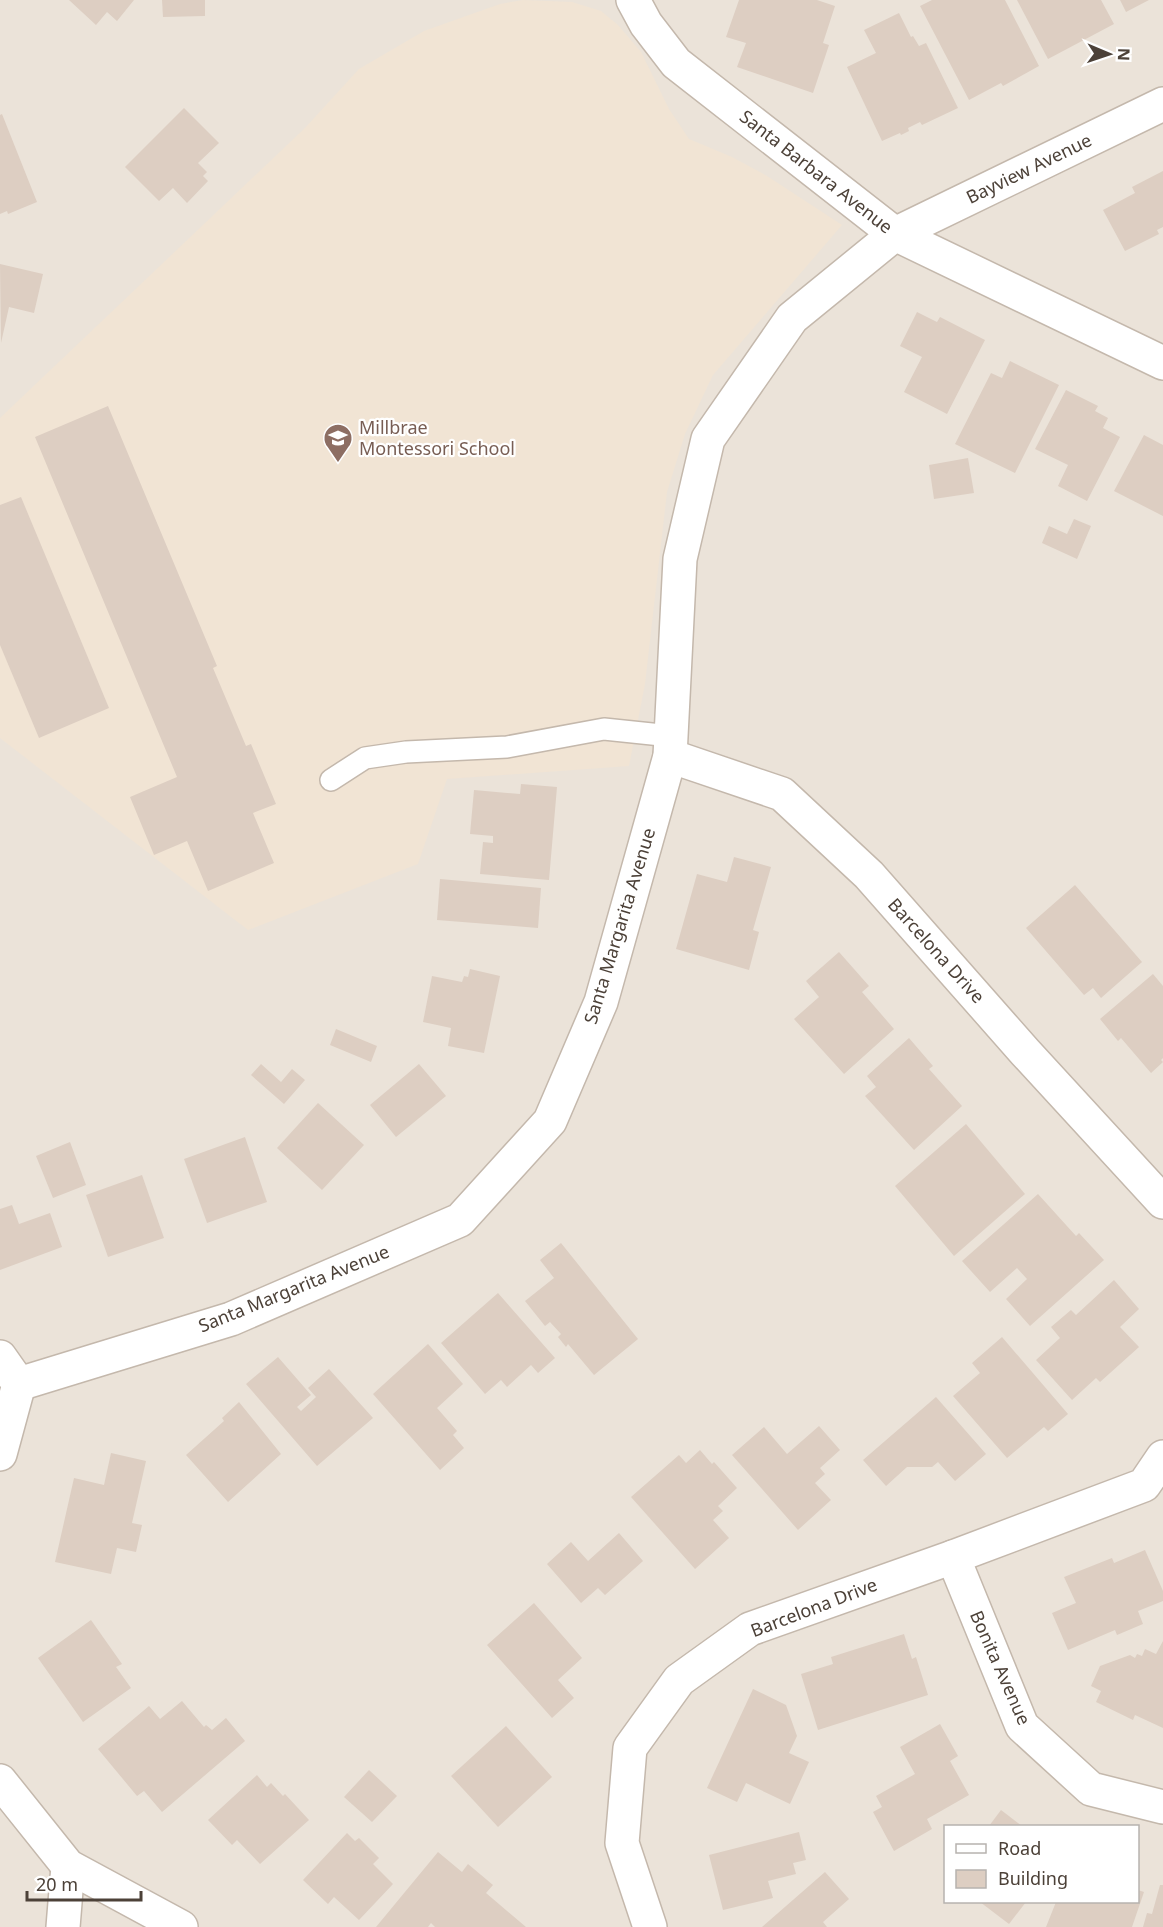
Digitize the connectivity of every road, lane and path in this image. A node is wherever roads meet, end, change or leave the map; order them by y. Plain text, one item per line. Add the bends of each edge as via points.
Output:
1 (633, 0) edge
2 (1163, 104) edge
3 (895, 234) junction
4 (1163, 363) edge
5 (671, 746) junction
6 (331, 780) dead end
7 (1163, 1202) edge
8 (0, 1357) edge
9 (19, 1384) junction
10 (0, 1454) edge
11 (1163, 1457) edge
12 (953, 1557) junction
13 (0, 1781) edge
14 (1163, 1807) edge
15 (68, 1866) junction
16 (63, 1927) edge
17 (181, 1927) edge
18 (650, 1927) edge

1 - 3 street, Santa Barbara Avenue via 676,63
2 - 3 street, Bayview Avenue
3 - 4 street, Santa Barbara Avenue
3 - 5 street, Santa Margarita Avenue via 792,318 708,439 680,559
5 - 6 lane via 604,729 507,747 365,758
5 - 7 street, Barcelona Drive via 782,794 869,875
5 - 9 street, Santa Margarita Avenue via 601,1002 550,1121 460,1220 231,1319
8 - 9 street
9 - 10 street
11 - 12 street, Barcelona Drive via 1144,1485
12 - 14 street, Bonita Avenue via 1022,1726 1091,1789
12 - 18 street, Barcelona Drive via 750,1629 679,1680 630,1748 622,1843
13 - 15 street
15 - 16 street
15 - 17 street

